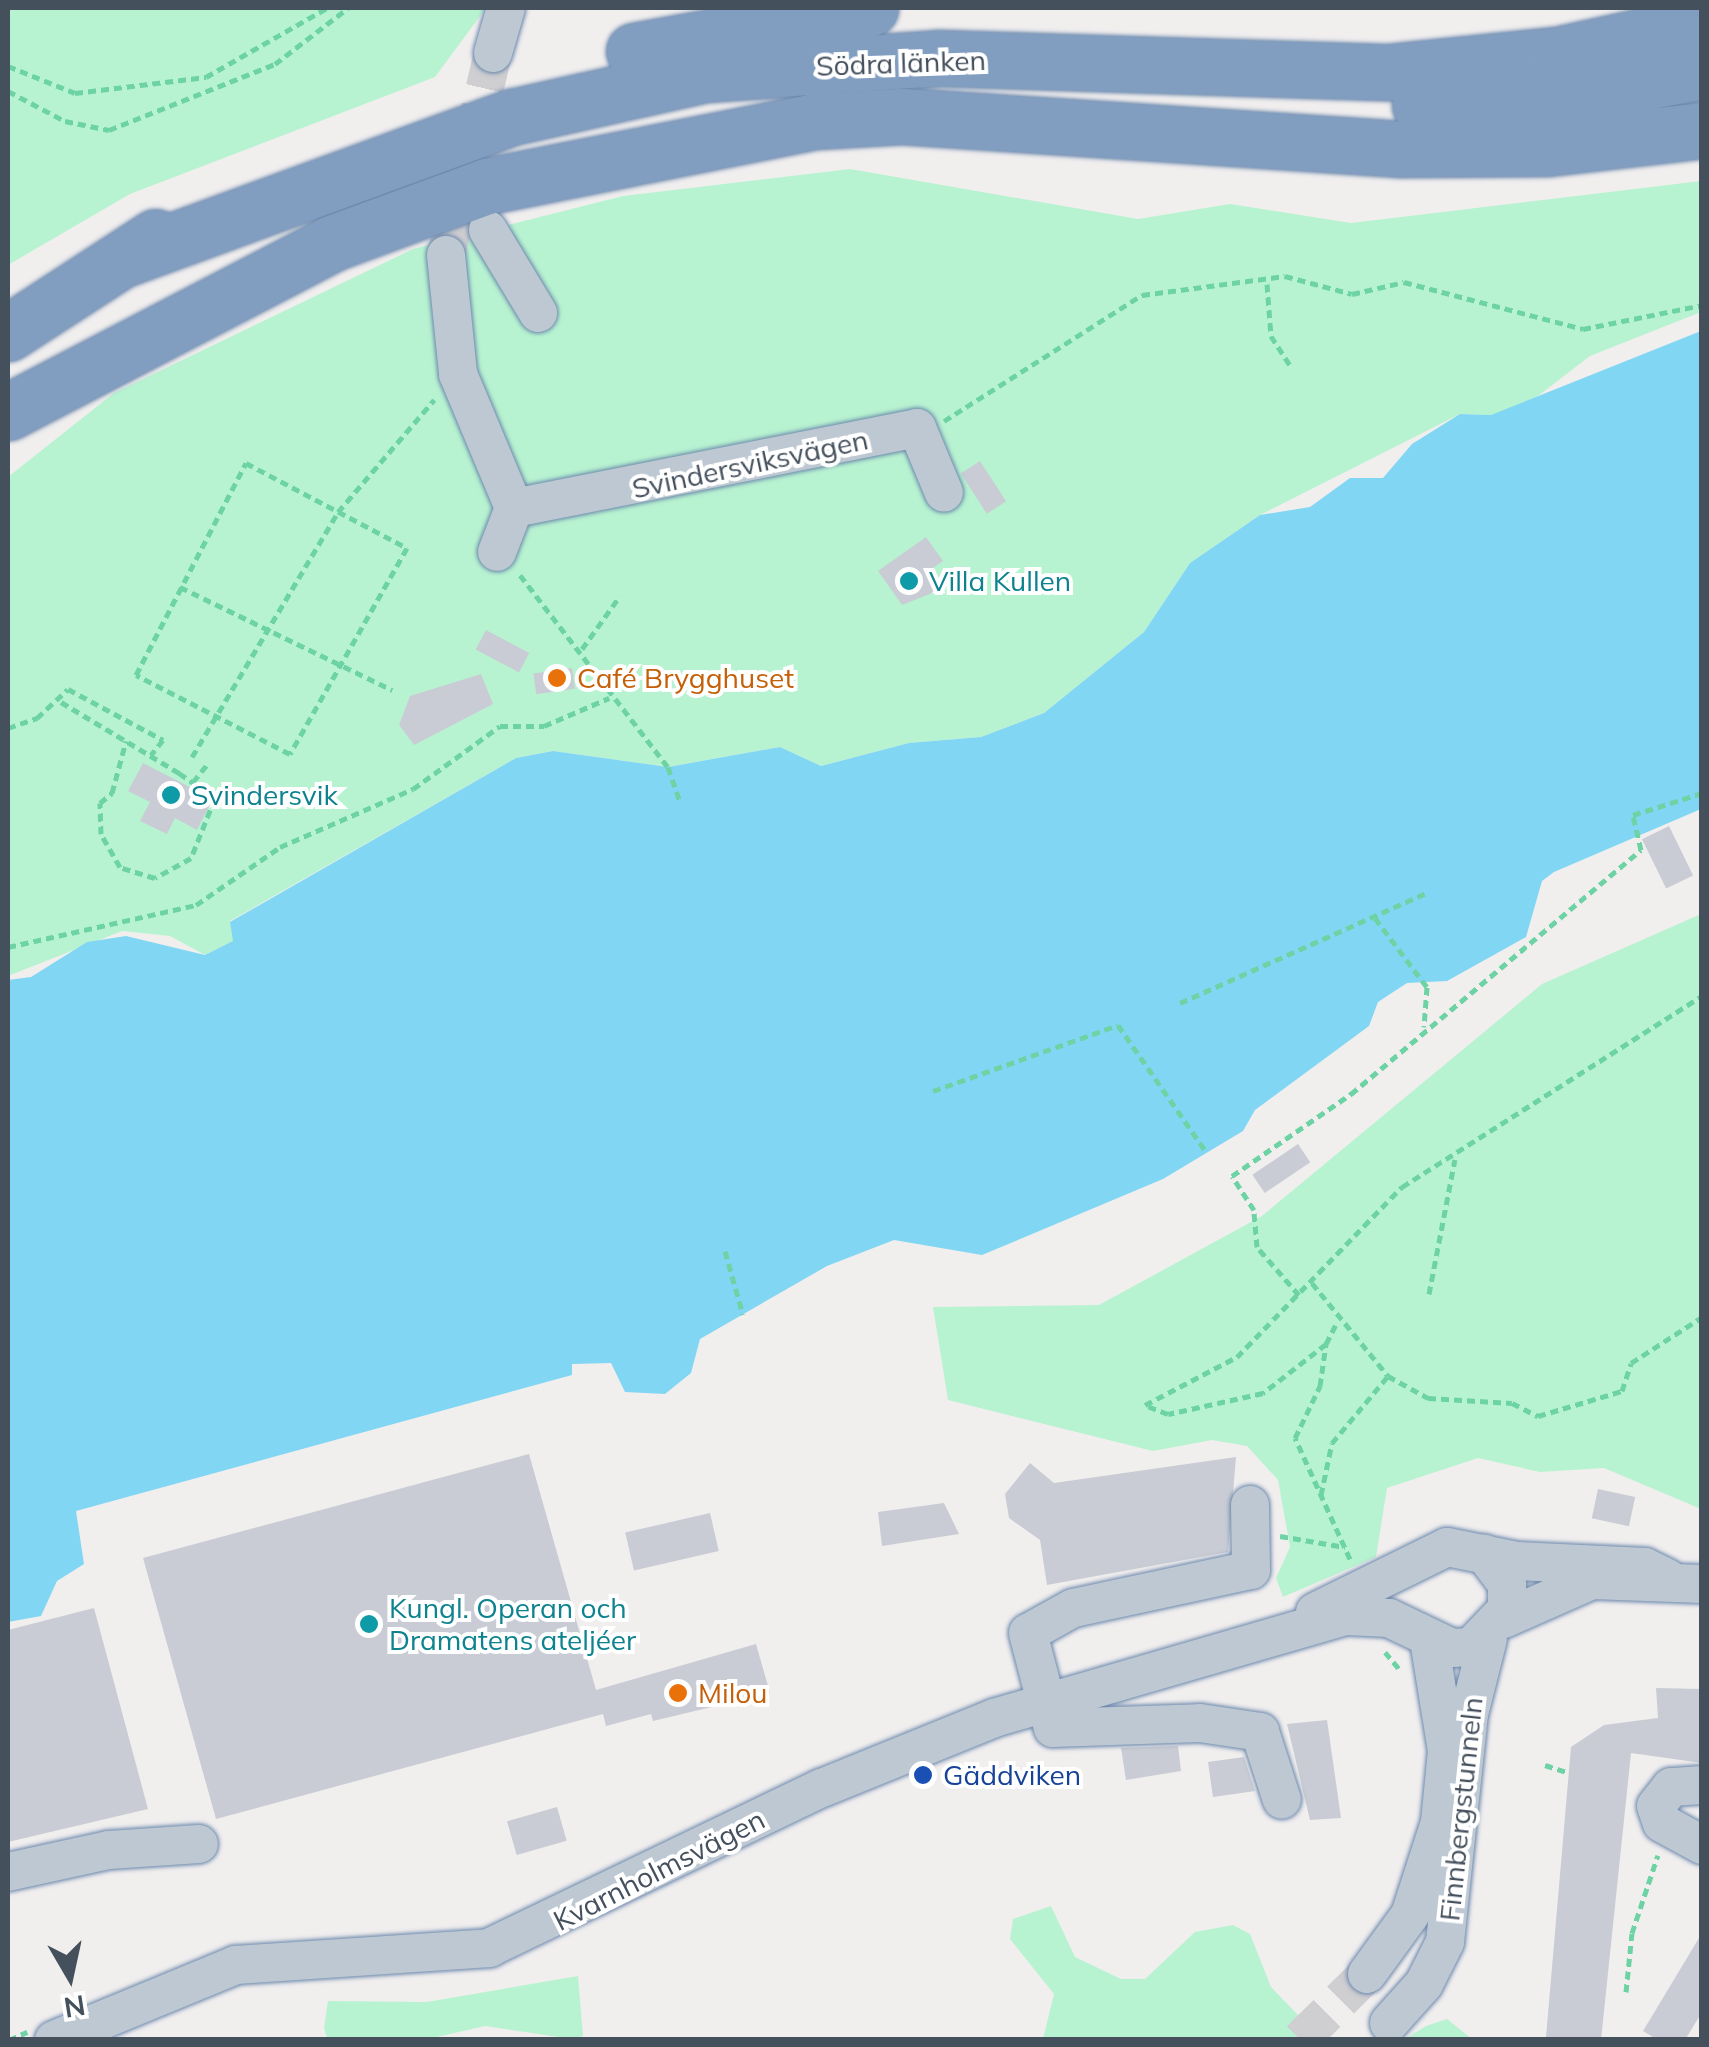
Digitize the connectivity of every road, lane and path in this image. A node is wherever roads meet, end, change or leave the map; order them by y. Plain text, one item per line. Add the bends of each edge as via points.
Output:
1 (326, 8) edge
2 (348, 8) edge
3 (506, 8) edge
4 (870, 8) edge
5 (1702, 23) edge
6 (493, 53) tunnel mouth
7 (8, 66) edge
8 (1702, 71) edge
9 (8, 91) edge
10 (902, 116) junction
11 (1702, 130) edge
12 (488, 230) dead end
13 (446, 254) tunnel mouth
14 (126, 258) junction
15 (1267, 284) junction
16 (1702, 305) edge
17 (538, 314) dead end
18 (8, 333) edge
19 (1290, 365) dead end
20 (458, 374) junction
21 (8, 412) edge
22 (917, 428) junction
23 (944, 492) dead end
24 (514, 508) junction
25 (338, 512) junction
26 (497, 552) joint
27 (180, 587) junction
28 (620, 596) dead end
29 (268, 630) junction
30 (582, 649) junction
31 (338, 664) junction
32 (392, 690) dead end
33 (610, 698) junction
34 (61, 702) junction
35 (217, 715) junction
36 (8, 728) edge
37 (126, 741) junction
38 (151, 756) junction
39 (192, 756) dead end
40 (206, 765) dead end
41 (193, 782) junction
42 (1702, 793) edge
43 (680, 801) dead end
44 (1428, 892) dead end
45 (1375, 918) junction
46 (8, 947) edge
47 (1702, 996) edge
48 (1180, 1003) dead end
49 (1424, 1028) junction
50 (933, 1091) dead end
51 (1205, 1150) dead end
52 (1455, 1158) junction
53 (725, 1252) dead end
54 (1311, 1282) junction
55 (1429, 1294) dead end
56 (1298, 1295) junction
57 (743, 1315) dead end
58 (1702, 1318) edge
59 (1337, 1322) junction
60 (1326, 1344) junction
61 (1388, 1376) junction
62 (1321, 1496) junction
63 (1250, 1505) dead end
64 (1281, 1536) dead end
65 (1345, 1547) junction
66 (1428, 1554) junction
67 (1484, 1554) junction
68 (1356, 1574) dead end
69 (1685, 1581) edge
70 (1496, 1629) junction
71 (1422, 1634) junction
72 (1254, 1643) junction
73 (1043, 1702) junction
74 (1545, 1765) dead end
75 (1567, 1772) dead end
76 (1702, 1785) edge
77 (1282, 1800) dead end
78 (1658, 1817) junction
79 (199, 1844) dead end
80 (1702, 1845) edge
81 (8, 1872) edge
82 (1367, 1974) tunnel mouth
83 (1626, 1992) dead end
84 (1389, 2023) dead end
85 (97, 2030) edge
86 (48, 2032) edge
87 (10, 2040) edge

1 - 7 path via 206,78 75,93
2 - 9 path via 275,64 109,130 64,121
3 - 6 street
4 - 14 highway via 607,57 420,112 189,212
5 - 14 highway, Södra länken via 1557,55 1388,72 938,58 705,74 512,117
8 - 10 highway, Södra länken via 1550,100
10 - 11 highway via 1401,149 1546,148
10 - 21 highway via 815,121 487,186 332,244 178,318
12 - 17 street
13 - 20 street
14 - 18 highway
15 - 16 path via 1304,276 1352,294 1418,283 1583,329
15 - 19 path via 1271,336
15 - 22 path via 1142,295 1096,317 978,406
20 - 24 street
20 - 25 path
22 - 23 street
22 - 24 street, Svindersviksvägen
24 - 26 street
25 - 27 path via 246,463
25 - 29 path
25 - 31 path via 407,548
26 - 30 path
27 - 29 path
27 - 35 path via 136,675
28 - 30 path
29 - 31 path
29 - 35 path
30 - 33 path
31 - 32 path
31 - 35 path via 290,754
33 - 43 path via 668,767
33 - 46 path via 544,726 500,726 413,789 280,847 196,905
34 - 36 path
34 - 37 path
34 - 38 path via 68,690 162,740
35 - 39 path
37 - 38 path
37 - 41 path via 99,812 120,866 155,878 191,858 215,798
38 - 41 path
40 - 41 path
42 - 49 path via 1633,815 1640,850
44 - 45 path
45 - 48 path
45 - 49 path via 1427,987
47 - 52 path via 1540,1092
49 - 56 path via 1232,1176 1254,1210 1256,1247
50 - 51 path via 1118,1026
52 - 54 path via 1402,1188
52 - 55 path
53 - 57 path
54 - 56 path
54 - 59 path
56 - 60 path via 1237,1357 1145,1409 1168,1414 1263,1393
58 - 61 path via 1631,1363 1622,1391 1538,1416 1512,1402 1428,1398
59 - 60 path
59 - 61 path
60 - 62 path via 1320,1386 1295,1438
61 - 62 path via 1332,1443
62 - 65 path
63 - 73 street via 1251,1570 1073,1608 1028,1633
64 - 65 path
65 - 68 path
66 - 67 street, Kvarnholmsvägen via 1447,1547
66 - 71 street via 1408,1584
66 - 72 street, Kvarnholmsvägen
67 - 69 street, Kvarnholmsvägen via 1644,1567
67 - 70 street via 1507,1584
69 - 70 street, Kvarnholmsvägen via 1592,1580
70 - 71 street, Kvarnholmsvägen via 1452,1648
70 - 84 street, Finnbergstunneln via 1468,1714 1445,1942
71 - 72 street, Kvarnholmsvägen via 1346,1616
71 - 82 street, Finnbergstunneln via 1446,1751 1440,1822 1410,1915
72 - 73 street, Kvarnholmsvägen
73 - 77 street via 1053,1728 1066,1734 1169,1722 1260,1732
73 - 85 street, Kvarnholmsvägen via 836,1782 536,1933 414,1960 249,1962
74 - 75 path
76 - 78 street via 1664,1790
78 - 80 street
78 - 83 path via 1638,1841 1658,1856 1632,1933
79 - 81 street via 109,1850
85 - 86 street, Kvarnholmsvägen
86 - 87 path

